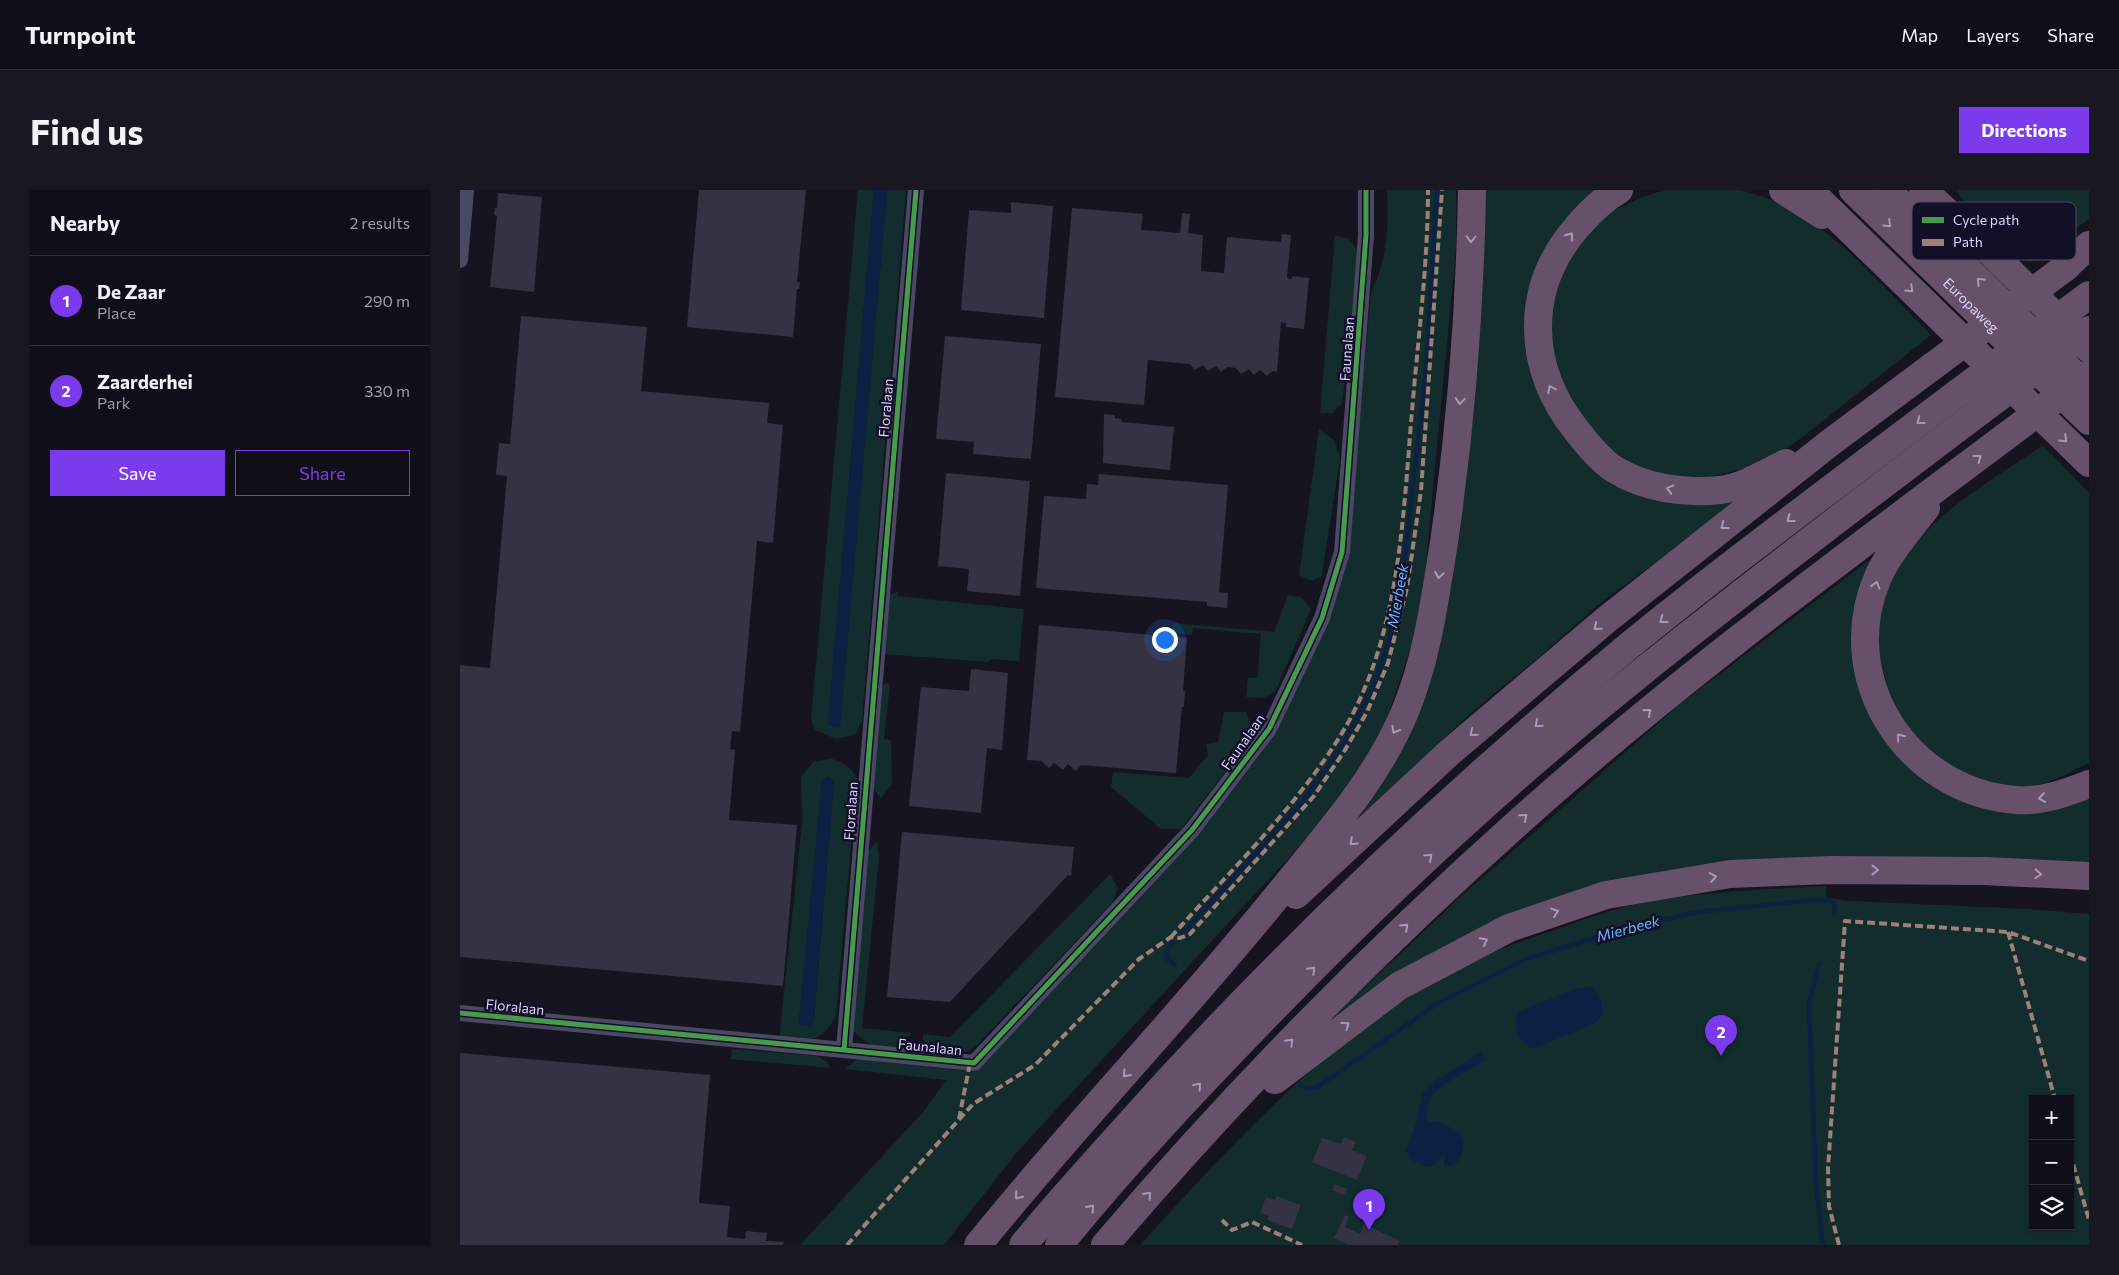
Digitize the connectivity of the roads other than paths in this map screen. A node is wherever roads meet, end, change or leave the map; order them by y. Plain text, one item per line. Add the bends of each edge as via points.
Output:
1 (466, 190) edge
2 (916, 190) edge
3 (1366, 190) edge
4 (1472, 190) edge
5 (1619, 190) edge
6 (1782, 190) edge
7 (1809, 190) edge
8 (1853, 190) edge
9 (1887, 190) edge
10 (1923, 190) edge
11 (1940, 190) edge
12 (1936, 202) edge
13 (1949, 202) edge
14 (1912, 215) edge
15 (2089, 245) edge
16 (1912, 248) edge
17 (2089, 250) edge
18 (1876, 254) junction
19 (2076, 257) edge
20 (460, 260) edge
21 (1925, 260) edge
22 (1958, 260) edge
23 (1998, 260) edge
24 (2073, 260) edge
25 (2075, 260) edge
26 (2076, 260) edge
27 (2066, 267) junction
28 (2089, 295) edge
29 (2089, 330) edge
30 (2089, 349) edge
31 (2089, 374) edge
32 (2089, 389) edge
33 (2089, 421) edge
34 (1830, 442) junction
35 (2089, 463) edge
36 (1950, 478) junction
37 (2089, 784) edge
38 (2089, 876) edge
39 (460, 1012) edge
40 (1158, 1038) junction
41 (844, 1050) junction
42 (1172, 1166) junction
43 (978, 1245) edge
44 (1023, 1245) edge
45 (1059, 1245) edge
46 (1105, 1245) edge

1 - 20 street
2 - 41 street, Floralaan
3 - 41 street, Faunalaan via 1366,235 1342,552 1322,618 1268,729 1192,830 974,1063
4 -> 40 highway via 1456,463 1431,627 1404,714 1364,788
34 -> 5 highway via 1722,490 1683,492 1644,482 1614,469 1585,442 1562,414 1546,381 1536,337 1540,306 1549,270 1567,239 1591,212
6 - 18 highway
7 - 18 highway
8 -> 16 highway, Europaweg
14 -> 9 highway, Europaweg
10 - 12 highway
11 - 13 highway
15 - 19 highway
17 - 26 highway
18 -> 35 highway
21 -> 33 highway, Europaweg
32 -> 22 highway, Europaweg
23 - 30 highway
24 - 27 highway
25 - 27 highway
27 - 34 highway, bridge
28 -> 44 highway, bridge via 1762,540 1476,776 1332,910 1194,1050
45 -> 29 highway, bridge via 1212,1071 1348,933 1498,793 1643,671 1776,566
36 -> 31 highway, bridge
34 -> 40 highway via 1606,620 1450,752 1301,890
37 -> 36 highway via 2045,798 2016,800 1975,792 1927,766 1887,722 1877,702 1867,672 1865,641 1870,603 1878,576 1902,539
42 -> 36 highway via 1372,959 1522,818 1667,696
42 -> 38 highway via 1295,1062 1398,986 1509,928 1606,895 1730,874 1831,870 1984,871
39 - 41 street, Floralaan
40 -> 43 highway
46 -> 42 highway

